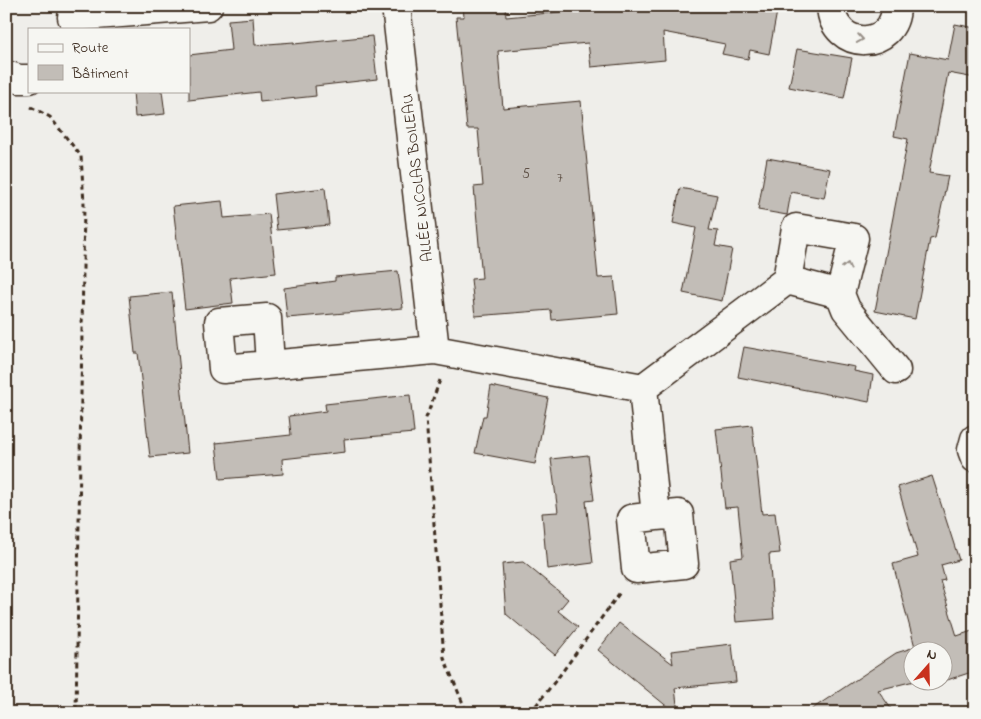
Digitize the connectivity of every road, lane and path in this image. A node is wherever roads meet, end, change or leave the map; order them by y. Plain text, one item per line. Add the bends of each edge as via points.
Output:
1 (208, 6) edge
2 (396, 6) edge
3 (831, 6) edge
4 (896, 6) edge
5 (71, 17) edge
6 (6, 75) edge
7 (26, 91) edge
8 (787, 280) junction
9 (840, 294) junction
10 (435, 350) junction
11 (270, 364) dead end
12 (896, 370) dead end
13 (643, 388) junction
14 (975, 439) edge
15 (975, 458) edge
16 (656, 516) junction
17 (636, 569) junction
18 (76, 713) edge
19 (467, 713) edge
20 (530, 713) edge

1 - 5 street
2 - 10 street, ALLÉE NICOLAS BOILEAU
3 -> 4 street via 832,18 838,28 857,40 879,37 887,31 893,22
6 - 7 street via 19,79
7 - 18 path via 81,156 84,204
8 - 9 street
9 -> 8 street via 854,238 796,228
8 - 13 street
9 - 12 street via 846,309
10 - 11 street
10 - 13 street
10 - 19 path via 440,382 426,418 444,658
13 - 16 street
14 - 15 street via 972,450
16 - 17 street via 631,519
16 - 17 street via 679,514 684,564
17 - 20 path

